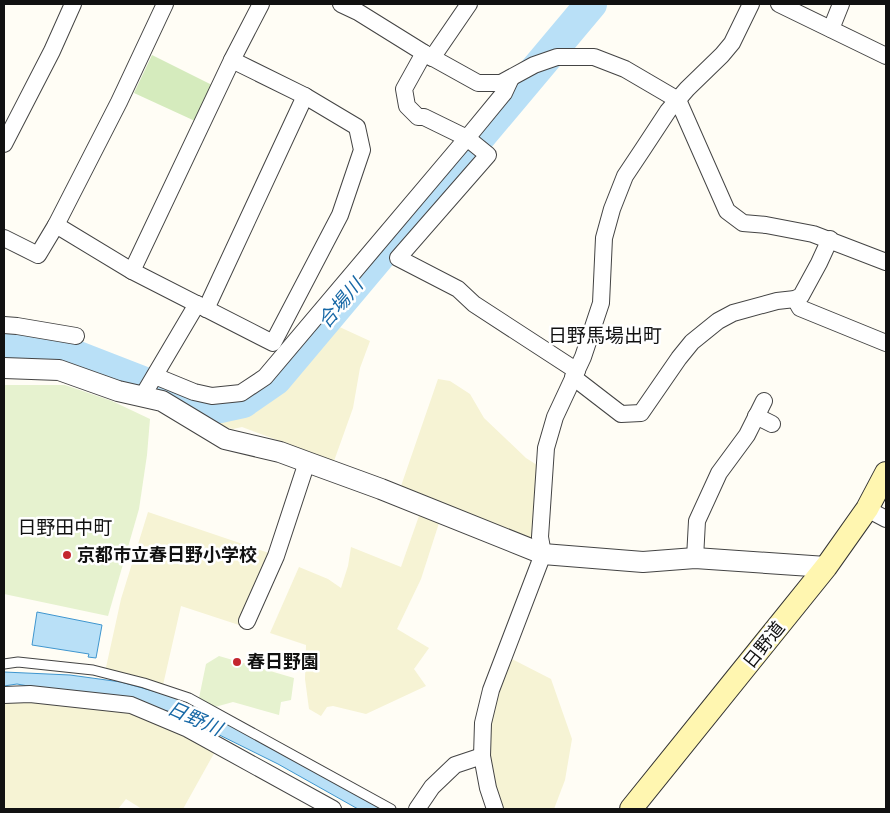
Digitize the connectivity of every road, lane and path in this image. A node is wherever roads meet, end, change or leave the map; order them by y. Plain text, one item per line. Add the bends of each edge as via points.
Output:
1 (73, 4) edge
2 (165, 4) edge
3 (261, 4) edge
4 (341, 4) edge
5 (469, 4) edge
6 (751, 4) edge
7 (779, 4) edge
8 (841, 4) edge
9 (831, 29) junction
10 (428, 55) junction
11 (886, 56) edge
12 (232, 60) junction
13 (511, 78) junction
14 (305, 96) junction
15 (678, 100) junction
16 (6, 134) edge
17 (472, 142) junction
18 (56, 225) junction
19 (4, 238) edge
20 (830, 240) junction
21 (385, 253) junction
22 (886, 262) edge
23 (132, 271) junction
24 (795, 299) junction
25 (202, 307) junction
26 (4, 325) edge
27 (76, 336) dead end
28 (886, 343) edge
29 (4, 368) edge
30 (575, 374) junction
31 (149, 385) junction
32 (764, 401) dead end
33 (756, 416) junction
34 (772, 424) dead end
35 (307, 462) junction
36 (886, 473) edge
37 (876, 514) edge
38 (543, 554) junction
39 (695, 558) junction
40 (826, 567) junction
41 (248, 621) dead end
42 (4, 664) edge
43 (4, 695) edge
44 (482, 756) junction
45 (333, 809) edge
46 (391, 809) edge
47 (417, 809) edge
48 (495, 809) edge
49 (631, 809) edge

1 - 16 street via 52,51
2 - 18 street
3 - 12 street
4 - 10 street
5 - 10 street
6 - 15 street via 732,43
7 - 9 street
8 - 9 street
9 - 11 street
10 - 13 street via 478,83 501,83
10 - 17 street via 404,89 407,106 418,117 424,117
12 - 14 street
12 - 23 street
13 - 15 street via 557,57 594,57 625,69
13 - 17 street
14 - 25 street
14 - 25 street via 357,127 362,150 340,215 273,343
15 - 20 street via 727,211 743,222
15 - 30 street via 626,176 612,209 604,238 601,303
17 - 21 street
17 - 21 street via 488,155
18 - 19 street via 38,255
18 - 23 street
20 - 22 street
20 - 24 street via 801,296
21 - 30 street via 458,289 474,304
21 - 31 street via 265,377 241,393 212,396
23 - 25 street
24 - 28 street via 800,308
24 - 30 street via 733,313 711,326 679,358 641,413 621,414
25 - 31 street
26 - 27 street
29 - 31 street via 59,370 118,391
30 - 38 street via 555,417 546,448 540,537
31 - 35 street via 162,402 225,439
32 - 33 street
33 - 34 street
33 - 39 street via 747,436 719,473 697,521
35 - 38 street
35 - 41 street via 276,556
36 - 37 main road, 日野道
37 - 40 main road, 日野道
38 - 39 street via 643,562
38 - 44 street via 491,690 483,723
39 - 40 street
40 - 49 main road, 日野道
42 - 46 lane via 18,662 93,670 189,698
43 - 45 street via 30,694 131,705 188,729
44 - 47 street via 455,765 432,786
44 - 48 street

